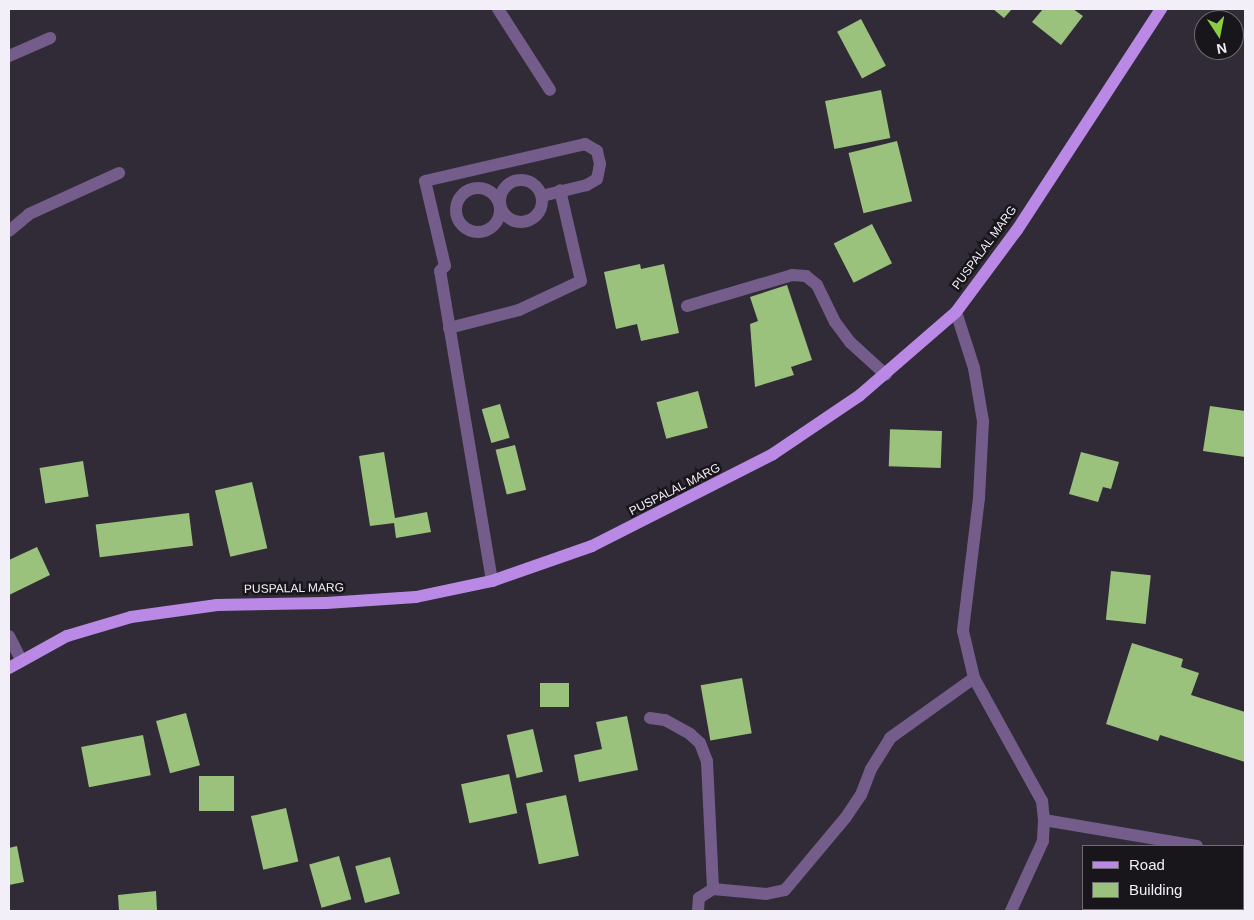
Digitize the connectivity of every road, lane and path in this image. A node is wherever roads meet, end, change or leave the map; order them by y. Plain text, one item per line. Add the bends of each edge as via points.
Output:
1 (498, 9) edge
2 (1160, 9) edge
3 (50, 38) dead end
4 (9, 56) edge
5 (550, 90) dead end
6 (119, 173) dead end
7 (560, 190) junction
8 (542, 196) junction
9 (9, 231) edge
10 (687, 306) dead end
11 (956, 312) junction
12 (449, 328) junction
13 (886, 375) junction
14 (492, 581) junction
15 (9, 636) edge
16 (22, 661) junction
17 (9, 668) edge
18 (974, 678) junction
19 (650, 718) dead end
20 (1044, 820) junction
21 (1192, 845) edge
22 (713, 889) junction
23 (698, 911) edge
24 (1011, 911) edge

1 - 5 street
2 - 11 main road, PUSPALAL MARG via 1018,230
3 - 4 street
6 - 9 street via 29,214
7 - 8 street
7 - 12 street via 581,281 519,310
7 - 12 street via 588,185 597,179 600,164 597,151 585,144 425,181 446,266 440,271
8 - 8 street via 534,184 513,181 502,192 500,206 507,217 526,222 541,209
10 - 13 street via 792,275 806,276 816,284 835,322
11 - 13 main road, PUSPALAL MARG
11 - 18 street via 974,368 983,421 979,498 963,630
12 - 14 street
13 - 14 main road, PUSPALAL MARG via 773,454 677,506 592,546
14 - 16 main road, PUSPALAL MARG via 416,597 326,604 217,605 131,617 67,636
15 - 16 street
16 - 17 main road, PUSPALAL MARG
18 - 20 street via 1042,801
18 - 22 street via 890,738 871,769 861,795 785,890 766,894
19 - 22 street via 665,720 690,734 700,743 707,761
20 - 21 street
20 - 24 street via 1043,841
22 - 23 street via 699,898

